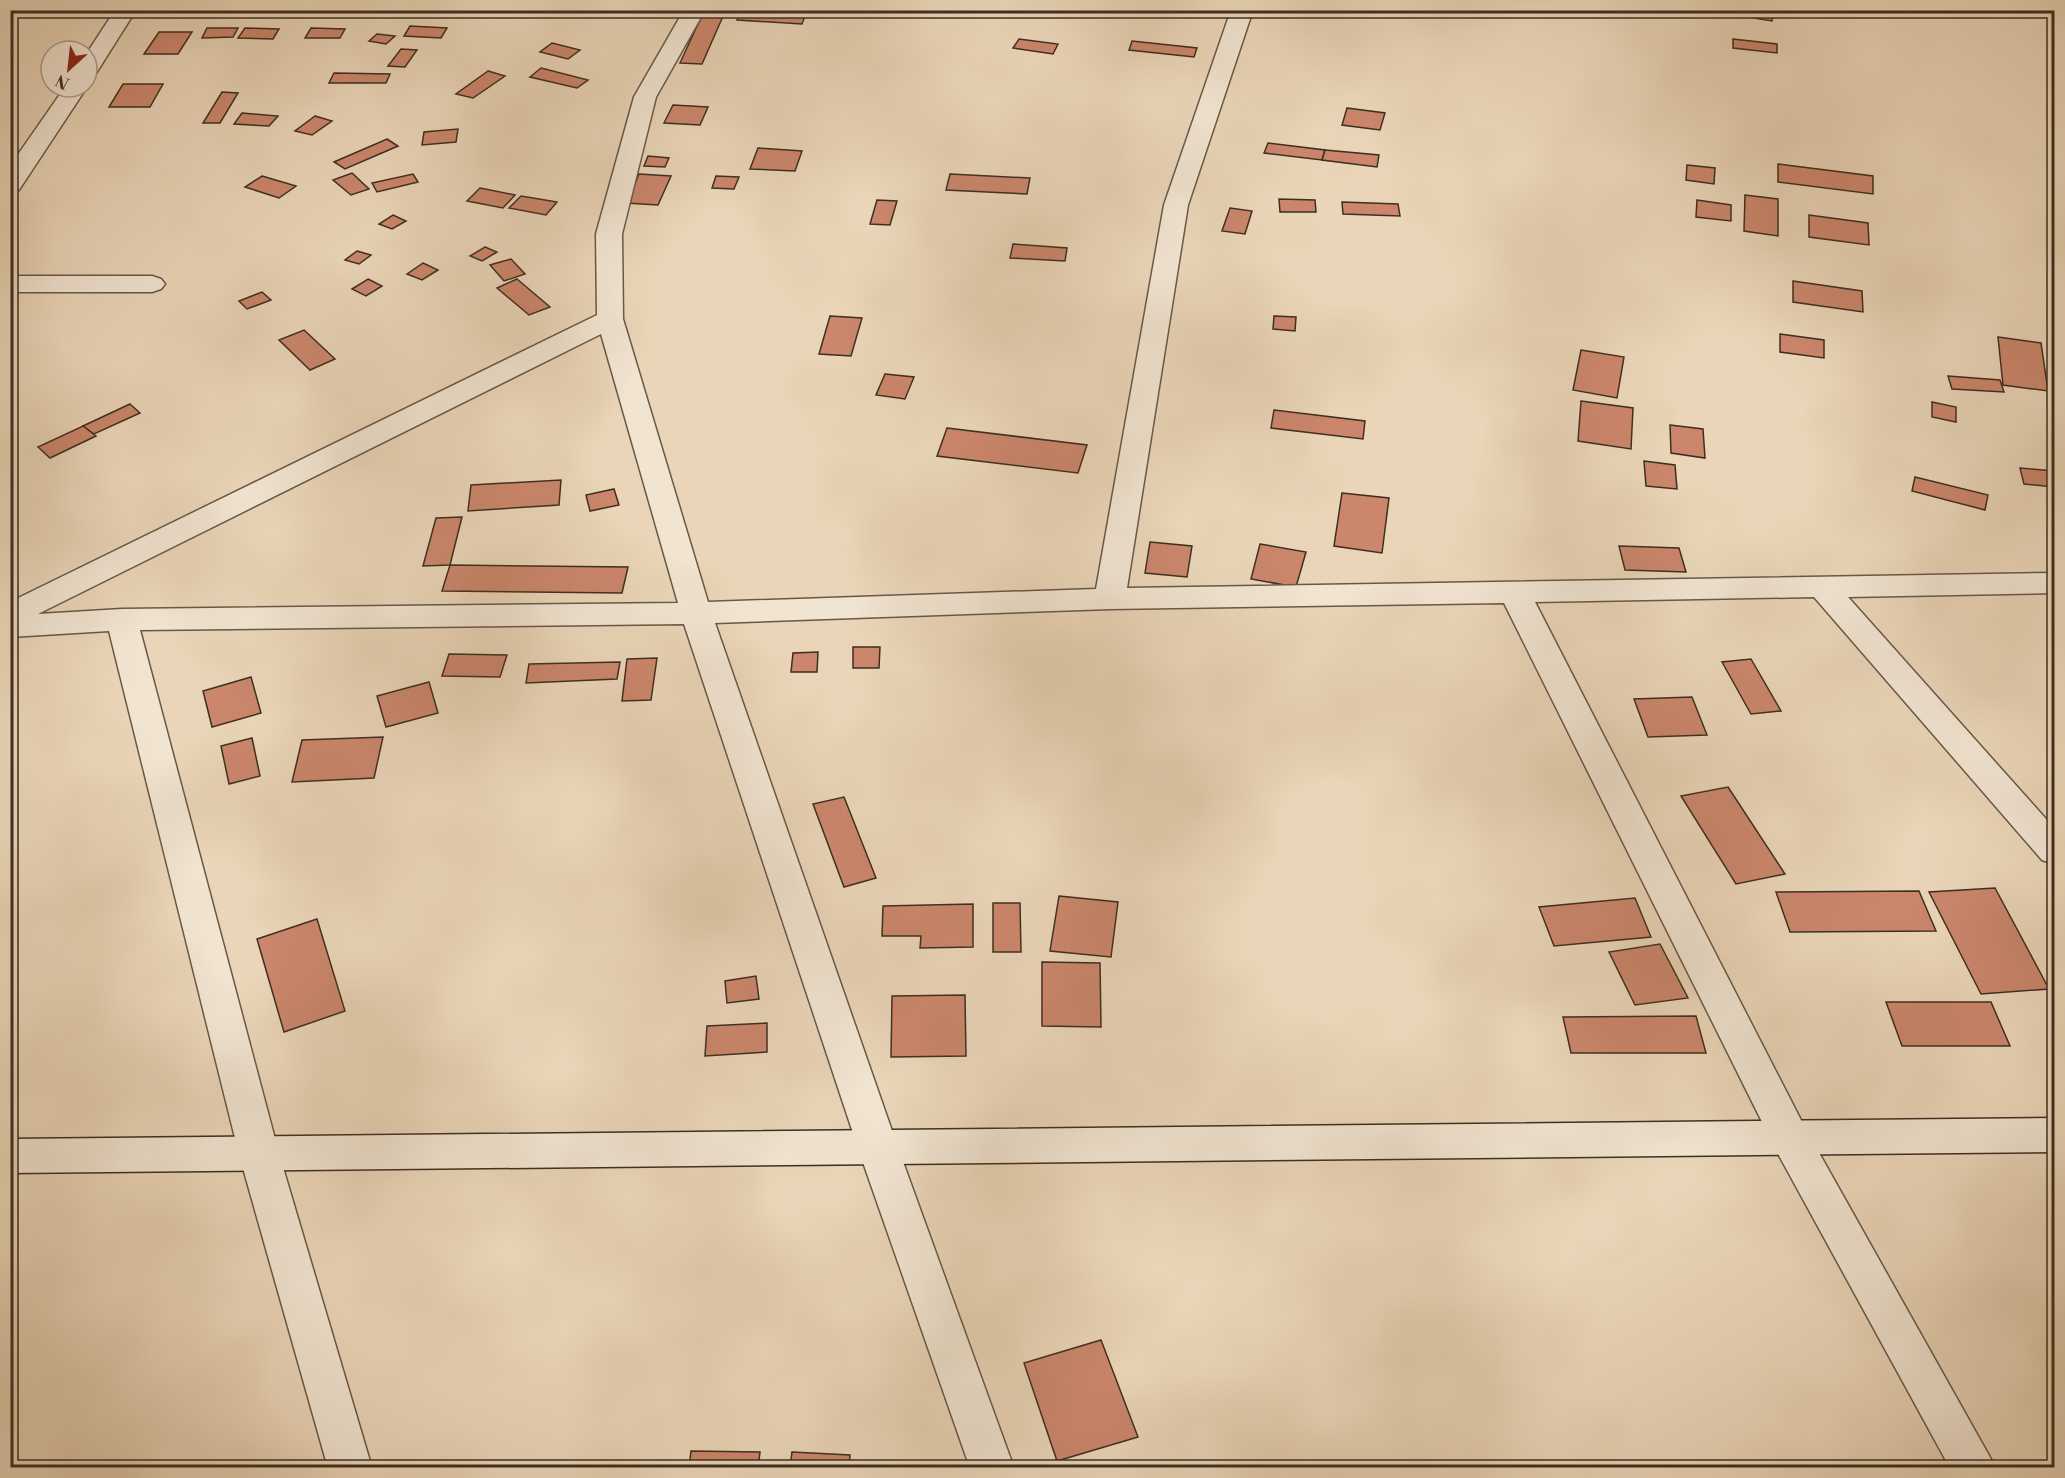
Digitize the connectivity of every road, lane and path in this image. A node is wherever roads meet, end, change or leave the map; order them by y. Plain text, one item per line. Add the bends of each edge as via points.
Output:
1 (126, 10) edge
2 (695, 10) edge
3 (1242, 10) edge
4 (99, 52) edge
5 (68, 99) edge
6 (10, 185) edge
7 (10, 284) edge
8 (152, 284) dead end
9 (610, 319) junction
10 (2055, 583) edge
11 (1820, 585) junction
12 (1514, 591) junction
13 (1110, 599) junction
14 (696, 613) junction
15 (10, 615) edge
16 (122, 620) junction
17 (10, 626) edge
18 (2055, 851) edge
19 (2055, 1135) edge
20 (1790, 1138) junction
21 (878, 1148) junction
22 (259, 1154) junction
23 (10, 1156) edge
24 (350, 1467) edge
25 (992, 1467) edge
26 (1974, 1467) edge

1 - 4 street
2 - 9 street via 645,98 609,234
3 - 13 street via 1176,205
5 - 6 street
7 - 8 street
9 - 14 street
9 - 15 street
10 - 11 street
11 - 12 street
11 - 18 street
12 - 13 street
12 - 20 street
13 - 14 street
14 - 16 street
14 - 21 street
16 - 17 street
16 - 22 street
19 - 20 street
20 - 21 street
20 - 26 street
21 - 22 street
21 - 25 street
22 - 23 street
22 - 24 street

